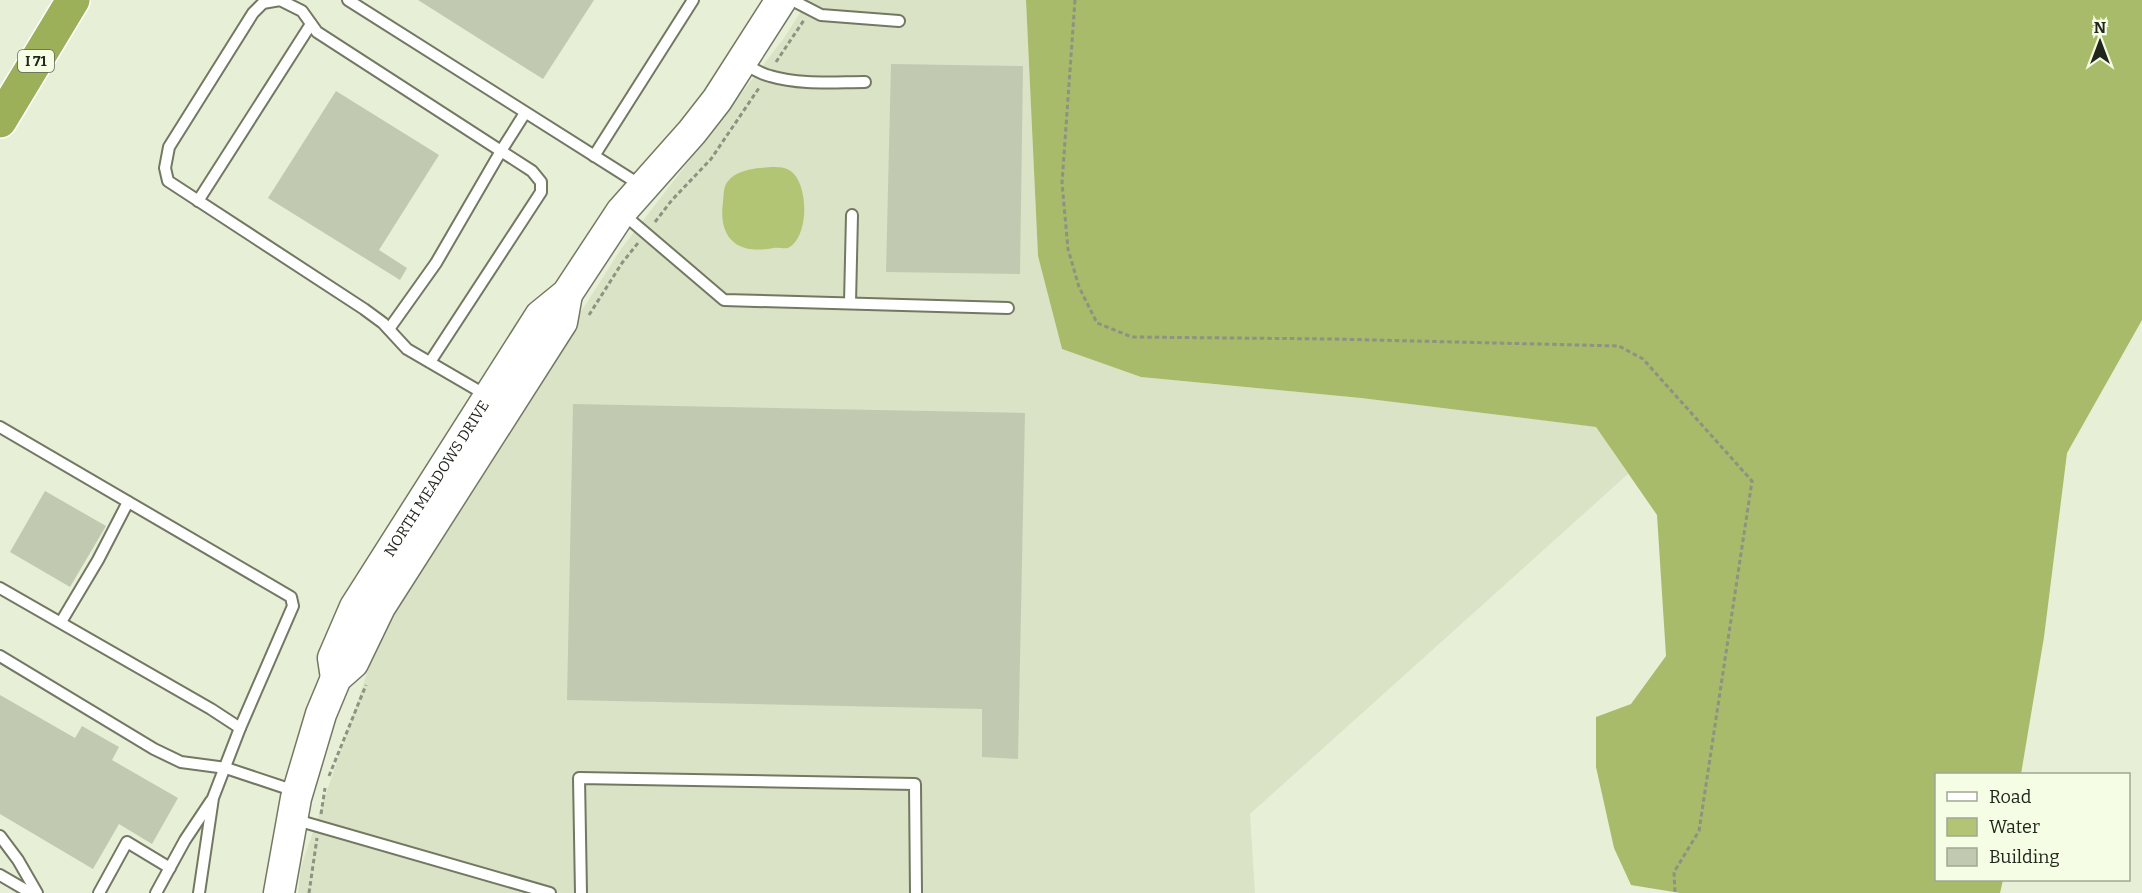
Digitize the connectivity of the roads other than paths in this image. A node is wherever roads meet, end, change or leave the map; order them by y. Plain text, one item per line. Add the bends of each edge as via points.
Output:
1 (73, 0) edge
2 (348, 0) edge
3 (693, 0) edge
4 (781, 0) edge
5 (792, 0) edge
6 (899, 21) dead end
7 (311, 24) junction
8 (741, 62) junction
9 (865, 82) dead end
10 (525, 113) junction
11 (0, 121) edge
12 (501, 151) junction
13 (594, 156) junction
14 (642, 186) junction
15 (198, 201) junction
16 (621, 212) junction
17 (852, 214) dead end
18 (850, 303) junction
19 (1008, 308) dead end
20 (389, 329) junction
21 (430, 362) junction
22 (498, 402) junction
23 (0, 427) edge
24 (128, 502) junction
25 (0, 588) edge
26 (61, 622) junction
27 (0, 656) edge
28 (240, 728) junction
29 (226, 768) junction
30 (213, 798) junction
31 (303, 812) junction
32 (0, 836) edge
33 (170, 868) junction
34 (0, 875) edge
35 (31, 893) edge
36 (37, 893) edge
37 (99, 893) edge
38 (156, 893) edge
39 (199, 893) edge
40 (279, 893) edge
41 (550, 893) edge
42 (580, 893) edge
43 (916, 893) edge

1 - 11 highway, I 71
2 - 10 lane
3 - 13 lane
4 - 8 street, NORTH MEADOWS DRIVE
5 - 6 lane via 834,18
7 - 12 lane via 317,32
7 - 15 lane
7 - 15 lane via 302,10 280,0 262,3 252,13 169,147 165,168 168,181
8 - 9 lane via 767,76 812,82
8 - 14 street, NORTH MEADOWS DRIVE via 692,132
10 - 12 lane
10 - 13 lane
12 - 20 lane via 436,263
12 - 21 lane via 532,171 541,182 541,192
13 - 14 lane
14 - 16 street, NORTH MEADOWS DRIVE
15 - 20 lane
16 - 18 lane via 724,300
16 - 22 street, NORTH MEADOWS DRIVE via 567,294 540,316
17 - 18 lane
18 - 19 lane
20 - 21 lane via 407,349
21 - 22 lane
22 - 31 street, NORTH MEADOWS DRIVE via 380,607 353,663 336,678 321,714
23 - 24 lane
24 - 26 lane
24 - 28 lane via 291,597 293,606
25 - 26 lane
26 - 28 lane
27 - 29 lane via 154,749 181,762
28 - 29 lane
29 - 30 lane
29 - 31 lane
30 - 33 lane
30 - 39 lane
31 - 40 street, NORTH MEADOWS DRIVE
31 - 41 lane
32 - 36 lane
33 - 37 lane via 127,842
33 - 38 lane
34 - 35 lane
42 - 43 lane via 579,778 915,784

